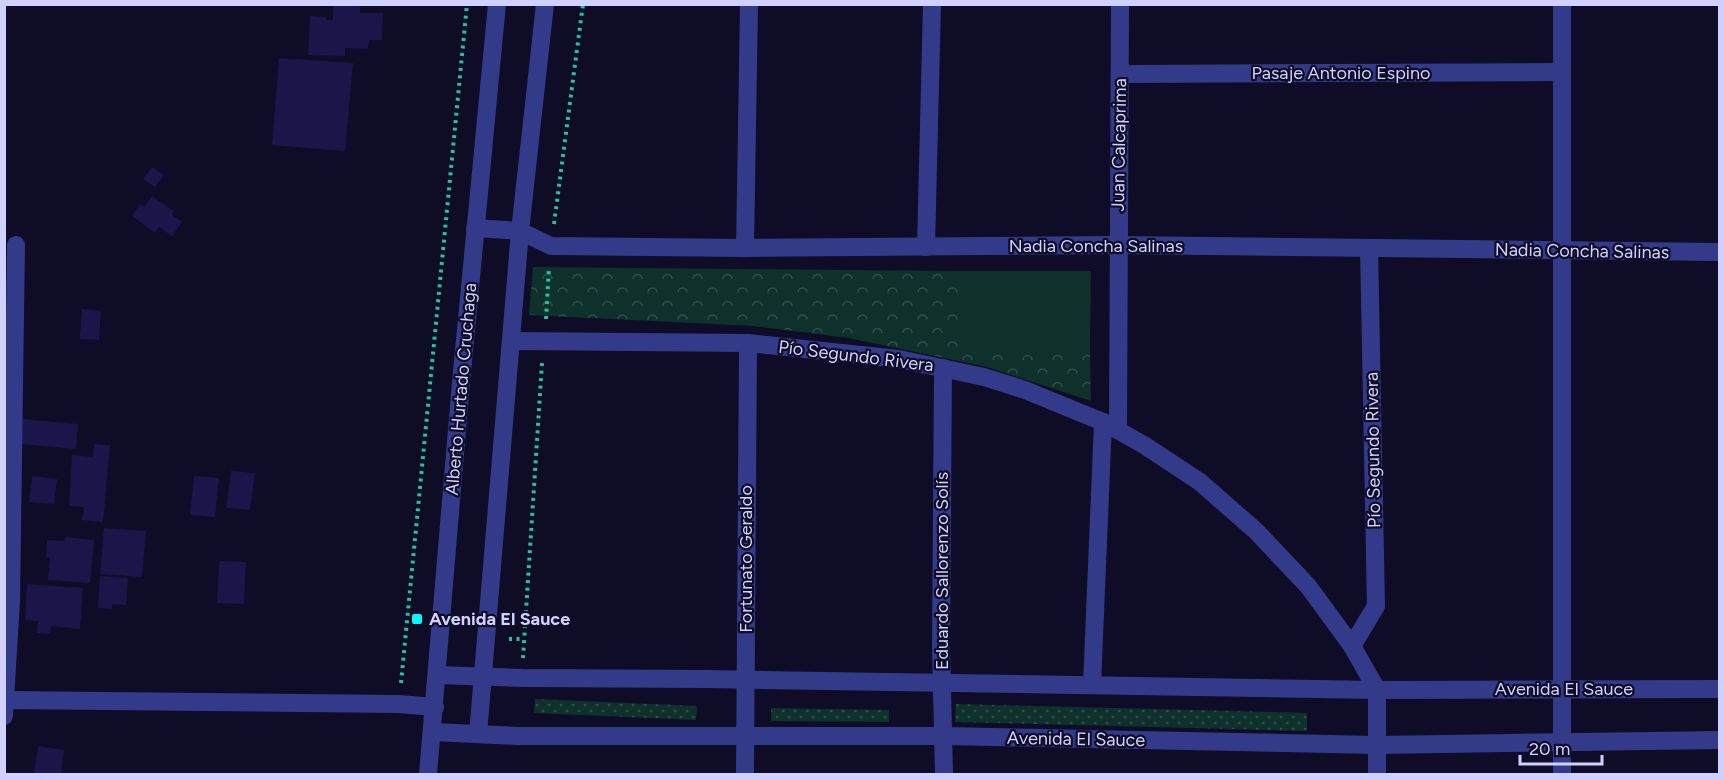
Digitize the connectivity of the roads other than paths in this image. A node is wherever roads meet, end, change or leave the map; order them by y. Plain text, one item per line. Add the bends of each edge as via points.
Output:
1 (497, 4) edge
2 (545, 4) edge
3 (749, 4) edge
4 (932, 4) edge
5 (1120, 4) edge
6 (1562, 4) edge
7 (1562, 72) junction
8 (1120, 74) junction
9 (475, 228) junction
10 (520, 231) junction
11 (16, 245) dead end
12 (1118, 245) junction
13 (926, 247) junction
14 (745, 248) junction
15 (1369, 248) junction
16 (1561, 250) junction
17 (1719, 252) edge
18 (512, 341) junction
19 (748, 343) junction
20 (944, 368) junction
21 (1111, 426) junction
22 (1352, 646) junction
23 (437, 675) junction
24 (481, 677) junction
25 (746, 680) junction
26 (942, 682) junction
27 (1092, 685) junction
28 (1561, 689) junction
29 (1719, 689) edge
30 (1377, 690) junction
31 (5, 705) edge
32 (435, 707) junction
33 (433, 732) junction
34 (478, 734) junction
35 (944, 736) junction
36 (745, 737) junction
37 (1719, 740) edge
38 (1562, 743) junction
39 (1377, 745) junction
40 (428, 774) edge
41 (745, 774) edge
42 (944, 774) edge
43 (1377, 774) edge
44 (1562, 774) edge

1 - 9 street, Alberto Hurtado Cruchaga
2 - 10 street
3 - 14 street
4 - 13 street
5 - 8 street, Juan Calcaprima
6 - 7 street
7 - 8 street, Pasaje Antonio Espino
7 - 16 street
8 - 12 street, Juan Calcaprima
9 - 10 street, Nadia Concha Salinas
9 - 23 street, Alberto Hurtado Cruchaga
10 - 14 street, Nadia Concha Salinas via 551,246
10 - 18 street
11 - 31 street via 11,601
12 - 13 street, Nadia Concha Salinas
12 - 15 street, Nadia Concha Salinas
12 - 21 street, Juan Calcaprima
13 - 14 street, Nadia Concha Salinas
15 - 16 street, Nadia Concha Salinas
15 - 22 street, Pío Segundo Rivera via 1376,606
16 - 17 street, Nadia Concha Salinas
16 - 28 street
18 - 19 street, Pío Segundo Rivera
18 - 24 street
19 - 20 street, Pío Segundo Rivera via 899,359
19 - 25 street, Fortunato Geraldo
20 - 21 street, Pío Segundo Rivera via 1025,390
20 - 26 street, Eduardo Sallorenzo Solís
21 - 22 street, Pío Segundo Rivera via 1200,482 1256,531 1308,586
21 - 27 street, Juan Calcaprima
22 - 30 street, Pío Segundo Rivera
23 - 24 street, Avenida El Sauce
23 - 32 street, Alberto Hurtado Cruchaga
24 - 25 street, Avenida El Sauce
24 - 34 street
25 - 26 street, Avenida El Sauce
25 - 36 street, Fortunato Geraldo
26 - 27 street, Avenida El Sauce
26 - 35 street, Eduardo Sallorenzo Solís
27 - 30 street, Avenida El Sauce
28 - 29 street, Avenida El Sauce
28 - 30 street, Avenida El Sauce
28 - 38 street
30 - 39 street, Pío Segundo Rivera
31 - 32 street
32 - 33 street, Alberto Hurtado Cruchaga
33 - 34 street, Avenida El Sauce
33 - 40 street, Alberto Hurtado Cruchaga
34 - 36 street, Avenida El Sauce
35 - 36 street, Avenida El Sauce
35 - 39 street, Avenida El Sauce
35 - 42 street, Eduardo Sallorenzo Solís
36 - 41 street, Fortunato Geraldo
37 - 38 street, Avenida El Sauce
38 - 39 street, Avenida El Sauce
38 - 44 street
39 - 43 street, Pío Segundo Rivera

